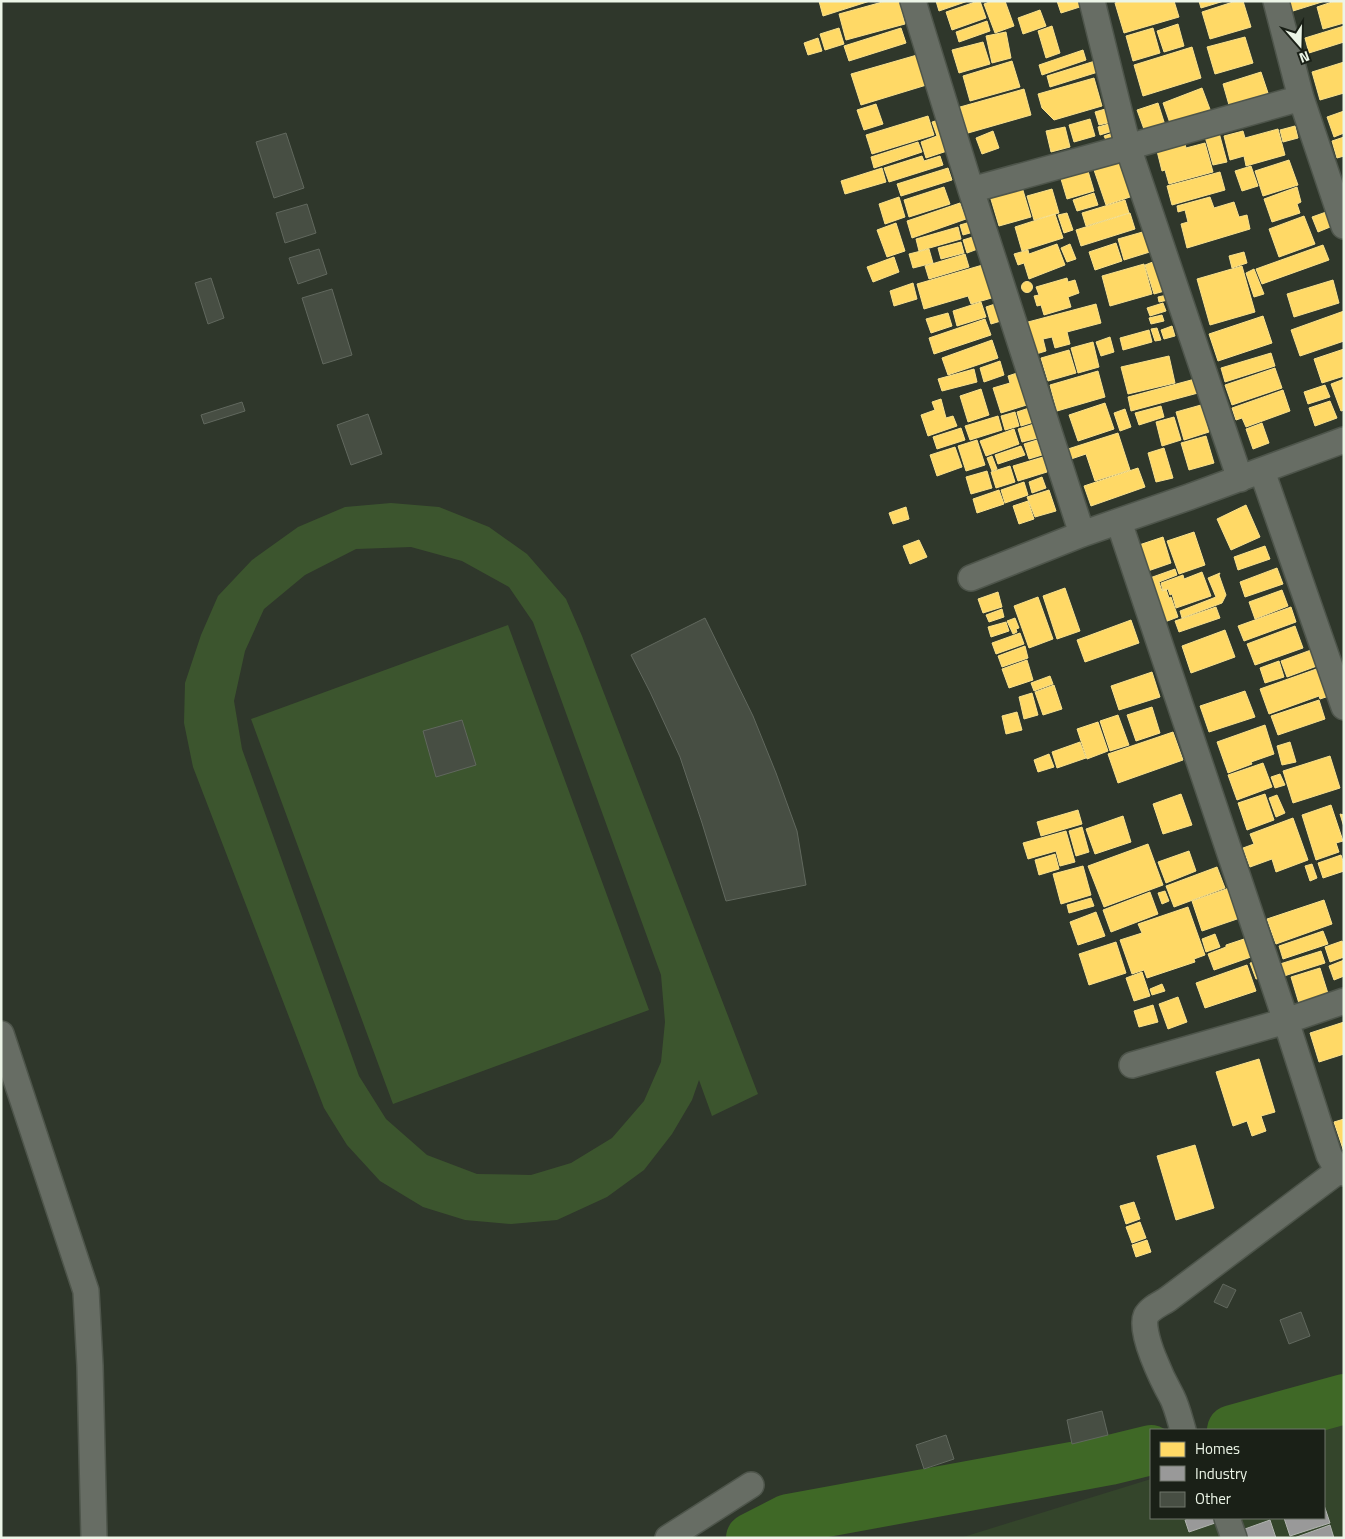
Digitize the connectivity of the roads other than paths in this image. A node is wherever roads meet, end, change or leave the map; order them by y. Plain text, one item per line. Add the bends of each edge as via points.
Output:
1 (914, 1) edge
2 (1092, 1) edge
3 (1276, 1) edge
4 (1301, 98) junction
5 (1128, 147) junction
6 (971, 190) junction
7 (1344, 226) edge
8 (1344, 440) edge
9 (1251, 475) junction
10 (1119, 522) junction
11 (1082, 534) junction
12 (971, 578) dead end
13 (1344, 707) edge
14 (1344, 1001) edge
15 (1286, 1020) junction
16 (1, 1034) edge
17 (1132, 1065) dead end
18 (1341, 1172) edge
19 (1184, 1429) edge
20 (752, 1485) dead end
21 (1227, 1519) edge
22 (94, 1538) edge
23 (668, 1538) edge
24 (1234, 1538) edge

1 - 6 street
2 - 5 street
3 - 4 street
4 - 5 street
4 - 7 street
5 - 6 street
5 - 9 street
6 - 11 street
8 - 9 street
9 - 10 street
9 - 13 street
10 - 11 street
10 - 15 street
11 - 12 street
14 - 15 street
15 - 17 street
15 - 18 street via 1329,1154
16 - 22 street via 86,1292
18 - 19 street via 1146,1316 1144,1328
20 - 23 street
21 - 24 street

